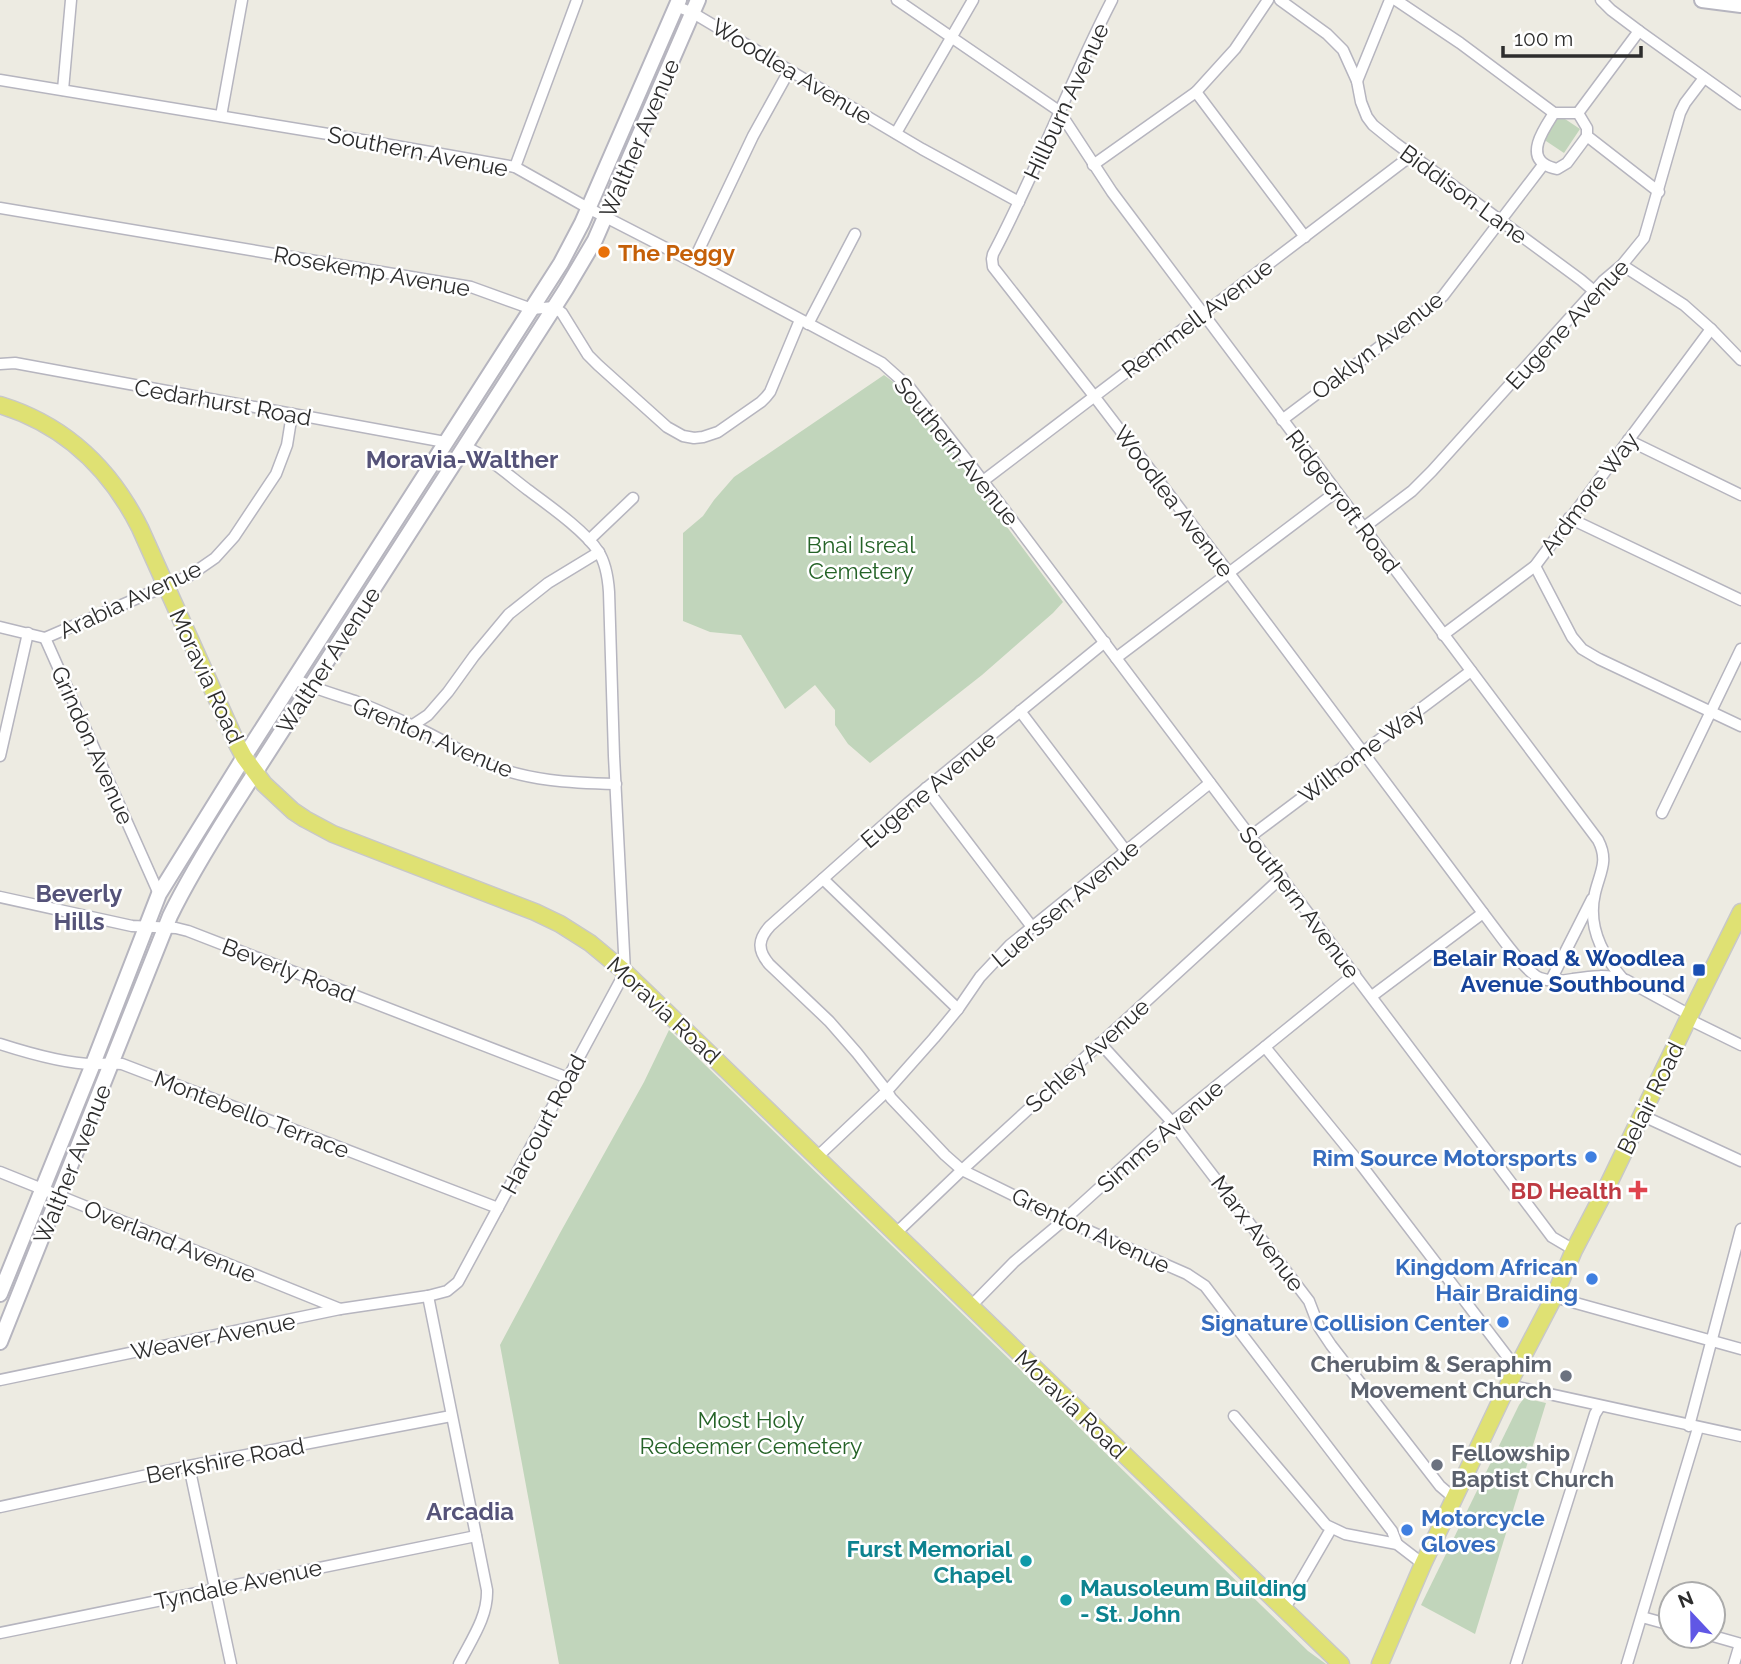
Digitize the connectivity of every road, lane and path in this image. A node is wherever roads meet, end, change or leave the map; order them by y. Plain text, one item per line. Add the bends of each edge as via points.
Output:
1 (71, 0) edge
2 (242, 0) edge
3 (577, 0) edge
4 (897, 0) edge
5 (973, 0) edge
6 (1112, 0) edge
7 (1268, 0) edge
8 (1280, 0) edge
9 (1390, 0) edge
10 (1396, 0) edge
11 (1601, 0) edge
12 (1702, 0) edge
13 (678, 3) edge
14 (1741, 5) edge
15 (695, 6) edge
16 (1639, 31) junction
17 (952, 37) junction
18 (789, 71) junction
19 (1704, 78) junction
20 (0, 80) edge
21 (1357, 81) junction
22 (63, 90) junction
23 (1196, 92) junction
24 (1741, 104) edge
25 (1059, 111) junction
26 (1554, 113) junction
27 (1578, 113) junction
28 (221, 116) junction
29 (896, 133) junction
30 (1587, 136) junction
31 (1412, 155) junction
32 (1093, 164) junction
33 (1543, 164) junction
34 (515, 167) junction
35 (1658, 192) junction
36 (1020, 202) junction
37 (0, 208) edge
38 (588, 208) junction
39 (605, 217) junction
40 (1500, 219) junction
41 (855, 233) dead end
42 (1305, 237) junction
43 (693, 262) junction
44 (1622, 265) junction
45 (1594, 291) junction
46 (554, 307) junction
47 (532, 309) junction
48 (1202, 314) junction
49 (804, 322) junction
50 (1711, 329) junction
51 (1741, 360) edge
52 (0, 364) edge
53 (1094, 396) junction
54 (0, 405) edge
55 (292, 414) junction
56 (1282, 420) junction
57 (1628, 440) junction
58 (445, 442) junction
59 (465, 447) junction
60 (983, 481) junction
61 (1336, 492) junction
62 (1741, 495) edge
63 (634, 498) dead end
64 (1569, 518) junction
65 (1363, 528) junction
66 (589, 540) junction
67 (599, 552) junction
68 (1535, 566) junction
69 (1229, 573) junction
70 (166, 586) junction
71 (1741, 600) edge
72 (0, 627) edge
73 (28, 633) junction
74 (1443, 635) junction
75 (45, 638) junction
76 (1105, 642) junction
77 (1741, 649) edge
78 (1116, 658) junction
79 (1471, 671) junction
80 (295, 678) junction
81 (311, 687) junction
82 (1020, 711) junction
83 (1711, 712) junction
84 (412, 725) junction
85 (1741, 726) edge
86 (1362, 752) junction
87 (0, 756) edge
88 (244, 757) junction
89 (255, 773) junction
90 (1210, 783) junction
91 (616, 784) junction
92 (926, 788) junction
93 (1662, 813) dead end
94 (1251, 836) junction
95 (1126, 850) junction
96 (1282, 877) junction
97 (823, 879) junction
98 (159, 894) junction
99 (1594, 895) junction
100 (0, 897) edge
101 (1741, 912) edge
102 (1483, 913) junction
103 (147, 927) junction
104 (166, 927) junction
105 (1032, 927) junction
106 (759, 943) joint
107 (625, 972) junction
108 (1355, 974) junction
109 (1624, 979) junction
110 (1551, 980) junction
111 (1372, 996) junction
112 (958, 1009) junction
113 (1689, 1017) junction
114 (1100, 1043) junction
115 (0, 1044) edge
116 (1741, 1045) edge
117 (1265, 1047) junction
118 (113, 1063) junction
119 (93, 1064) junction
120 (568, 1078) junction
121 (887, 1091) junction
122 (1641, 1115) junction
123 (1172, 1122) junction
124 (817, 1157) junction
125 (1741, 1161) edge
126 (962, 1170) junction
127 (0, 1172) edge
128 (43, 1189) junction
129 (59, 1196) junction
130 (498, 1208) junction
131 (1065, 1220) junction
132 (1741, 1229) edge
133 (895, 1234) junction
134 (1574, 1250) junction
135 (0, 1294) edge
136 (428, 1296) junction
137 (1554, 1297) junction
138 (971, 1306) junction
139 (340, 1309) junction
140 (1713, 1341) junction
141 (0, 1342) edge
142 (1741, 1349) edge
143 (1516, 1368) junction
144 (0, 1380) edge
145 (1508, 1385) junction
146 (1600, 1406) junction
147 (452, 1416) junction
148 (1234, 1416) dead end
149 (1693, 1427) junction
150 (1741, 1436) edge
151 (189, 1466) junction
152 (1454, 1499) junction
153 (0, 1507) edge
154 (1331, 1529) junction
155 (476, 1536) junction
156 (1397, 1544) junction
157 (1423, 1564) junction
158 (215, 1589) junction
159 (1284, 1610) junction
160 (1642, 1616) junction
161 (1657, 1621) edge
162 (0, 1633) edge
163 (1741, 1644) edge
164 (231, 1664) edge
165 (459, 1664) edge
166 (1342, 1664) edge
167 (1380, 1664) edge
168 (1516, 1664) edge
169 (1627, 1664) edge
170 (1734, 1664) edge

1 - 22 street
2 - 28 street
3 - 34 street
4 - 17 street
5 - 17 street
6 - 25 street, Hillburn Avenue
7 - 23 street via 1235,49
8 - 21 street, Biddison Lane via 1336,42
9 - 21 street
10 - 26 street
11 - 16 street
12 - 14 main road
13 - 15 street, Woodlea Avenue
13 - 38 main road, Walther Avenue
15 - 18 street, Woodlea Avenue
15 - 39 main road, Walther Avenue
16 - 19 street
16 - 27 street
17 - 25 street
17 - 29 street
18 - 29 street, Woodlea Avenue
18 - 43 street
19 - 24 street
19 - 35 street, Eugene Avenue via 1680,113
20 - 22 street, Southern Avenue
21 - 31 street, Biddison Lane via 1367,117
22 - 28 street, Southern Avenue
23 - 32 street
23 - 42 street
25 - 32 street, Ridgecroft Road
25 - 36 street, Hillburn Avenue
26 - 27 street
26 - 33 street via 1538,141
27 - 30 street
28 - 34 street, Southern Avenue
29 - 36 street, Woodlea Avenue
30 - 33 street via 1567,163 1557,169
30 - 35 street
31 - 40 street, Biddison Lane
31 - 42 street, Remmell Avenue
32 - 48 street, Ridgecroft Road
33 - 40 street, Oaklyn Avenue
34 - 38 street, Southern Avenue
35 - 44 street, Eugene Avenue via 1644,238
36 - 53 street, Woodlea Avenue via 993,254 993,267
37 - 47 street, Rosekemp Avenue via 471,287
38 - 39 street, Southern Avenue
38 - 47 main road, Walther Avenue
39 - 43 street, Southern Avenue
39 - 46 main road, Walther Avenue
40 - 45 street, Biddison Lane
40 - 56 street, Oaklyn Avenue via 1443,296
41 - 49 street
42 - 48 street, Remmell Avenue
43 - 49 street, Southern Avenue
44 - 45 street, Eugene Avenue
44 - 50 street via 1684,305
45 - 65 street, Eugene Avenue via 1425,478
46 - 47 street, Rosekemp Avenue
46 - 49 street via 598,365 667,427 689,438 711,435 761,402
46 - 59 main road, Walther Avenue
47 - 58 main road, Walther Avenue
48 - 53 street, Remmell Avenue
48 - 56 street, Ridgecroft Road
49 - 60 street, Southern Avenue via 898,376
50 - 51 street
50 - 57 street, Ardmore Way
52 - 55 street, Cedarhurst Road via 15,363
53 - 60 street, Remmell Avenue
53 - 69 street, Woodlea Avenue
54 - 70 main road, Moravia Road via 54,429 98,466 131,511
55 - 58 street, Cedarhurst Road
55 - 70 street, Arabia Avenue via 276,474 234,537 203,568
56 - 61 street, Ridgecroft Road
57 - 62 street
57 - 64 street, Ardmore Way
58 - 59 main road
58 - 80 main road, Walther Avenue
59 - 66 street via 507,474
59 - 81 main road, Walther Avenue
60 - 76 street, Southern Avenue
61 - 65 street, Ridgecroft Road
61 - 69 street
63 - 66 street
64 - 68 street, Ardmore Way
64 - 71 street
65 - 74 street, Ridgecroft Road
66 - 67 street
67 - 84 street via 509,614 428,715
67 - 91 street via 608,584
68 - 74 street, Ardmore Way
68 - 83 street via 1582,649
69 - 78 street
69 - 86 street, Woodlea Avenue
70 - 75 street, Arabia Avenue
70 - 88 main road, Moravia Road
72 - 73 street, Grindon Avenue
73 - 75 street, Grindon Avenue
73 - 87 street, Arabia Avenue
74 - 79 street, Ridgecroft Road
75 - 98 street, Grindon Avenue
76 - 78 street, Southern Avenue
76 - 82 street, Eugene Avenue
77 - 83 street
78 - 90 street, Southern Avenue
79 - 86 street, Wilhome Way
79 - 99 street, Ridgecroft Road via 1598,840 1604,863
80 - 81 street, Grenton Avenue
80 - 88 main road, Walther Avenue
81 - 84 street, Grenton Avenue
81 - 89 main road, Walther Avenue
82 - 92 street, Eugene Avenue
82 - 95 street
83 - 85 street
83 - 93 street
84 - 91 street, Grenton Avenue via 517,774
86 - 94 street, Wilhome Way
86 - 102 street, Woodlea Avenue
88 - 89 main road, Moravia Road
88 - 98 main road, Walther Avenue
89 - 104 main road, Walther Avenue via 193,870
89 - 107 main road, Moravia Road via 276,796 334,834 535,912 590,943
90 - 94 street, Southern Avenue
90 - 95 street, Luerssen Avenue
91 - 107 street
92 - 97 street, Eugene Avenue
92 - 105 street
94 - 96 street, Southern Avenue
95 - 105 street, Luerssen Avenue
96 - 108 street, Southern Avenue
96 - 114 street, Schley Avenue
97 - 106 street, Eugene Avenue via 763,933
97 - 112 street
98 - 103 main road, Walther Avenue
99 - 109 street, Ridgecroft Road via 1598,941
99 - 110 street, Ridgecroft Road
100 - 103 street, Beverly Road
101 - 113 main road, Belair Road
102 - 110 street, Woodlea Avenue via 1529,971
102 - 111 street
103 - 104 street, Beverly Road
103 - 119 main road, Walther Avenue
104 - 118 main road, Walther Avenue
104 - 120 street, Beverly Road via 224,944
105 - 112 street, Luerssen Avenue via 980,977
106 - 121 street, Grenton Avenue via 769,964 829,1021
107 - 120 street, Harcourt Road
107 - 124 main road, Moravia Road
108 - 111 street, Southern Avenue
108 - 117 street, Simms Avenue
109 - 110 street via 1598,975
109 - 113 street
111 - 134 street, Southern Avenue via 1552,1237
112 - 121 street, Luerssen Avenue
113 - 116 street
113 - 122 main road, Belair Road
114 - 123 street, Marx Avenue
114 - 126 street, Schley Avenue
115 - 119 street, Montebello Terrace
117 - 123 street, Simms Avenue
117 - 143 street via 1369,1174
118 - 119 street, Montebello Terrace
118 - 129 main road, Walther Avenue
118 - 130 street, Montebello Terrace
119 - 128 main road, Walther Avenue
120 - 130 street, Harcourt Road
121 - 124 street, Luerssen Avenue
121 - 126 street, Grenton Avenue
122 - 125 street
122 - 134 main road, Belair Road
123 - 131 street, Simms Avenue
123 - 152 street, Marx Avenue via 1304,1294 1331,1345
124 - 133 main road, Moravia Road
126 - 131 street, Grenton Avenue
126 - 133 street, Schley Avenue
127 - 128 street, Overland Avenue
128 - 129 street, Overland Avenue
128 - 135 main road, Walther Avenue
129 - 139 street, Overland Avenue
129 - 141 main road, Walther Avenue
130 - 136 street, Harcourt Road via 458,1282 447,1291
131 - 138 street, Simms Avenue
131 - 156 street, Grenton Avenue via 1205,1286 1392,1531
132 - 140 street
133 - 138 main road, Moravia Road
134 - 137 main road, Belair Road
136 - 139 street, Weaver Avenue
136 - 147 street
137 - 140 street
137 - 143 main road, Belair Road
138 - 159 main road, Moravia Road
139 - 144 street, Weaver Avenue
140 - 142 street
140 - 149 street
143 - 145 main road, Belair Road
145 - 146 street
145 - 152 main road, Belair Road
146 - 149 street
146 - 168 street
147 - 151 street, Berkshire Road
147 - 155 street
148 - 154 street
149 - 150 street
149 - 160 street
151 - 153 street, Berkshire Road
151 - 158 street
152 - 157 main road, Belair Road
154 - 156 street
154 - 159 street
155 - 158 street, Tyndale Avenue
155 - 165 street via 488,1602
156 - 157 street
157 - 167 main road, Belair Road
158 - 162 street, Tyndale Avenue
158 - 164 street
159 - 166 main road, Moravia Road
160 - 161 street
160 - 169 street
163 - 170 street

